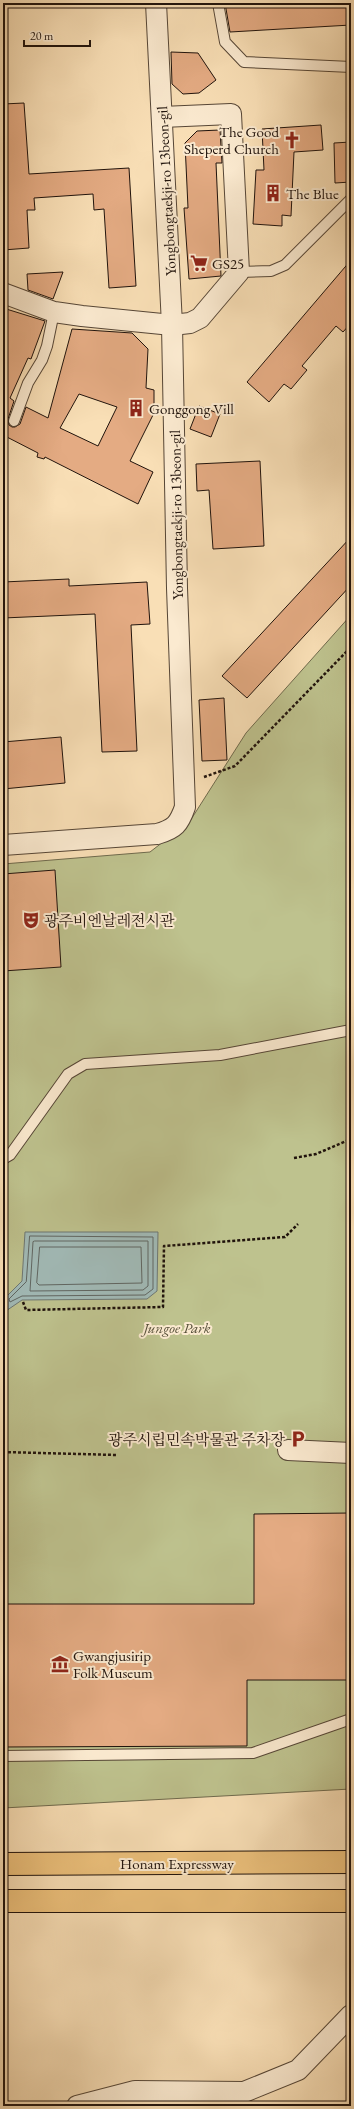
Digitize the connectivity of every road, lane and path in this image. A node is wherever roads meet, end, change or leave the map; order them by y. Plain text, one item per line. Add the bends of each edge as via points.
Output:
1 (156, 3) edge
2 (218, 3) edge
3 (351, 67) edge
4 (162, 117) junction
5 (351, 199) edge
6 (239, 272) junction
7 (3, 293) edge
8 (54, 312) junction
9 (172, 325) junction
10 (14, 421) dead end
11 (351, 647) edge
12 (198, 779) dead end
13 (3, 845) edge
14 (351, 1030) edge
15 (351, 1139) edge
16 (294, 1158) dead end
17 (3, 1159) edge
18 (298, 1224) dead end
19 (23, 1302) dead end
20 (288, 1450) dead end
21 (3, 1452) edge
22 (351, 1453) edge
23 (118, 1454) dead end
24 (351, 1719) edge
25 (3, 1756) edge
26 (351, 1862) edge
27 (3, 1864) edge
28 (3, 1901) edge
29 (351, 1901) edge
30 (351, 2015) edge
31 (77, 2106) edge

1 - 4 street, Yongbongtaekji-ro 13beon-gil
2 - 3 lane via 225,42 244,62
4 - 6 street via 231,114
4 - 9 street, Yongbongtaekji-ro 13beon-gil
5 - 6 lane via 285,265 271,271
6 - 9 street via 200,318
7 - 8 street
8 - 9 street
8 - 10 lane via 42,360 28,382
9 - 13 street, Yongbongtaekji-ro 13beon-gil via 177,588 185,807 183,814 180,822 169,830 157,834
11 - 12 path via 235,766
14 - 17 lane via 210,1056 85,1064 68,1074 10,1155
15 - 16 path via 316,1154
18 - 19 path via 286,1237 164,1246 163,1307 26,1310
20 - 22 street
21 - 23 path
24 - 25 lane via 253,1753
26 - 27 highway, Honam Expressway
28 - 29 highway
30 - 31 street via 298,2070 244,2092 135,2091

